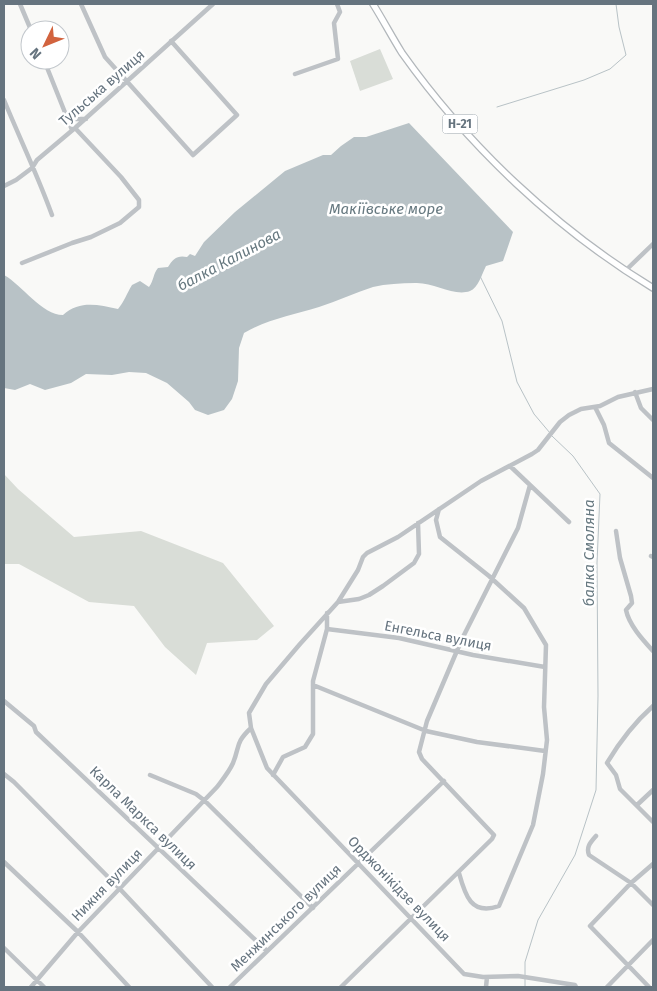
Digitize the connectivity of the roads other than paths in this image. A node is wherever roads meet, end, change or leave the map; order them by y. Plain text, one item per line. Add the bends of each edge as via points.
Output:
1 (20, 4) edge
2 (81, 4) edge
3 (213, 4) edge
4 (337, 4) edge
5 (373, 4) edge
6 (27, 20) edge
7 (172, 41) junction
8 (48, 70) edge
9 (295, 74) dead end
10 (126, 82) junction
11 (4, 100) edge
12 (68, 118) junction
13 (86, 119) junction
14 (74, 129) junction
15 (32, 168) junction
16 (4, 186) edge
17 (52, 215) dead end
18 (653, 244) edge
19 (22, 263) dead end
20 (626, 271) junction
21 (653, 288) edge
22 (653, 389) edge
23 (635, 392) junction
24 (595, 407) junction
25 (653, 420) edge
26 (510, 466) junction
27 (653, 478) edge
28 (530, 485) junction
29 (439, 508) junction
30 (568, 522) dead end
31 (418, 523) junction
32 (616, 531) dead end
33 (492, 579) junction
34 (338, 602) junction
35 (327, 613) junction
36 (326, 629) junction
37 (652, 649) edge
38 (457, 651) junction
39 (545, 667) junction
40 (313, 685) junction
41 (4, 702) edge
42 (653, 706) edge
43 (252, 728) junction
44 (424, 730) junction
45 (546, 751) junction
46 (4, 774) edge
47 (150, 775) dead end
48 (273, 775) junction
49 (444, 781) junction
50 (653, 790) edge
51 (205, 801) junction
52 (637, 805) junction
53 (653, 822) edge
54 (596, 836) dead end
55 (159, 848) junction
56 (4, 862) edge
57 (359, 864) junction
58 (653, 864) edge
59 (459, 873) junction
60 (631, 884) junction
61 (119, 888) junction
62 (653, 906) edge
63 (313, 908) junction
64 (412, 919) junction
65 (78, 932) junction
66 (653, 940) edge
67 (4, 948) edge
68 (267, 951) junction
69 (627, 965) junction
70 (487, 977) junction
71 (37, 980) junction
72 (31, 987) edge
73 (44, 987) edge
74 (128, 987) edge
75 (212, 987) edge
76 (230, 987) edge
77 (341, 987) edge
78 (486, 987) edge
79 (576, 987) edge
80 (608, 987) edge
81 (648, 987) edge

1 - 6 street
2 - 10 street via 104,57
3 - 7 street, Тульська вулиця
4 - 9 street via 340,12 334,23 338,59
5 - 20 main road, Н-21 via 402,52 482,148 567,227
7 - 10 street, Тульська вулиця
7 - 10 street via 237,115 193,155
8 - 12 street
10 - 13 street, Тульська вулиця
11 - 15 street
12 - 13 street
12 - 14 street
13 - 14 street, Тульська вулиця
14 - 15 street, Тульська вулиця
14 - 19 street via 121,177 139,200 139,207 120,223 91,237
15 - 16 street, Тульська вулиця
15 - 17 street via 39,178
18 - 20 street
20 - 21 main road, Н-21
22 - 23 street
23 - 24 street
23 - 25 street via 641,408
24 - 26 street via 569,415 538,450
24 - 27 street via 609,443
26 - 28 street
26 - 29 street
28 - 30 street
28 - 33 street via 518,528
29 - 31 street
29 - 33 street via 436,520 440,537
31 - 34 street via 367,553
31 - 34 street via 419,554 414,563 369,595
32 - 37 street via 632,603 626,610 627,614
33 - 38 street
33 - 39 street via 524,608 546,645
34 - 35 street
35 - 36 street
35 - 43 street via 266,684 249,713
36 - 38 street, Енгельса вулиця via 399,638
36 - 40 street
38 - 39 street, Енгельса вулиця
38 - 44 street
39 - 45 street
40 - 44 street
40 - 48 street via 313,734 305,747 283,757
41 - 55 street, Карла Маркса вулиця via 34,726 36,732
42 - 52 street via 621,740 607,764 616,775 620,789
43 - 48 street, Орджонікідзе вулиця via 267,768
43 - 51 street, Нижня вулиця via 238,743 234,762
44 - 45 street via 477,742
44 - 49 street via 419,752
45 - 59 street via 533,825 499,906 489,910 471,903
46 - 61 street
47 - 51 street
48 - 57 street, Орджонікідзе вулиця
49 - 57 street, Менжинського вулиця
49 - 59 street via 494,836
50 - 52 street
51 - 55 street, Нижня вулиця
51 - 63 street
52 - 53 street
54 - 60 street via 588,844 588,855
55 - 61 street, Нижня вулиця
55 - 68 street, Карла Маркса вулиця
56 - 65 street
57 - 63 street, Менжинського вулиця
57 - 64 street, Орджонікідзе вулиця
58 - 60 street
59 - 64 street
60 - 62 street
60 - 69 street via 590,926
61 - 65 street, Нижня вулиця
61 - 75 street
63 - 68 street, Менжинського вулиця
64 - 70 street, Орджонікідзе вулиця via 464,974
64 - 77 street
65 - 71 street, Нижня вулиця
65 - 74 street
66 - 69 street
67 - 71 street
68 - 76 street, Менжинського вулиця
69 - 80 street
69 - 81 street
70 - 78 street
70 - 79 street, Орджонікідзе вулиця via 518,976
71 - 72 street, Нижня вулиця
71 - 73 street

